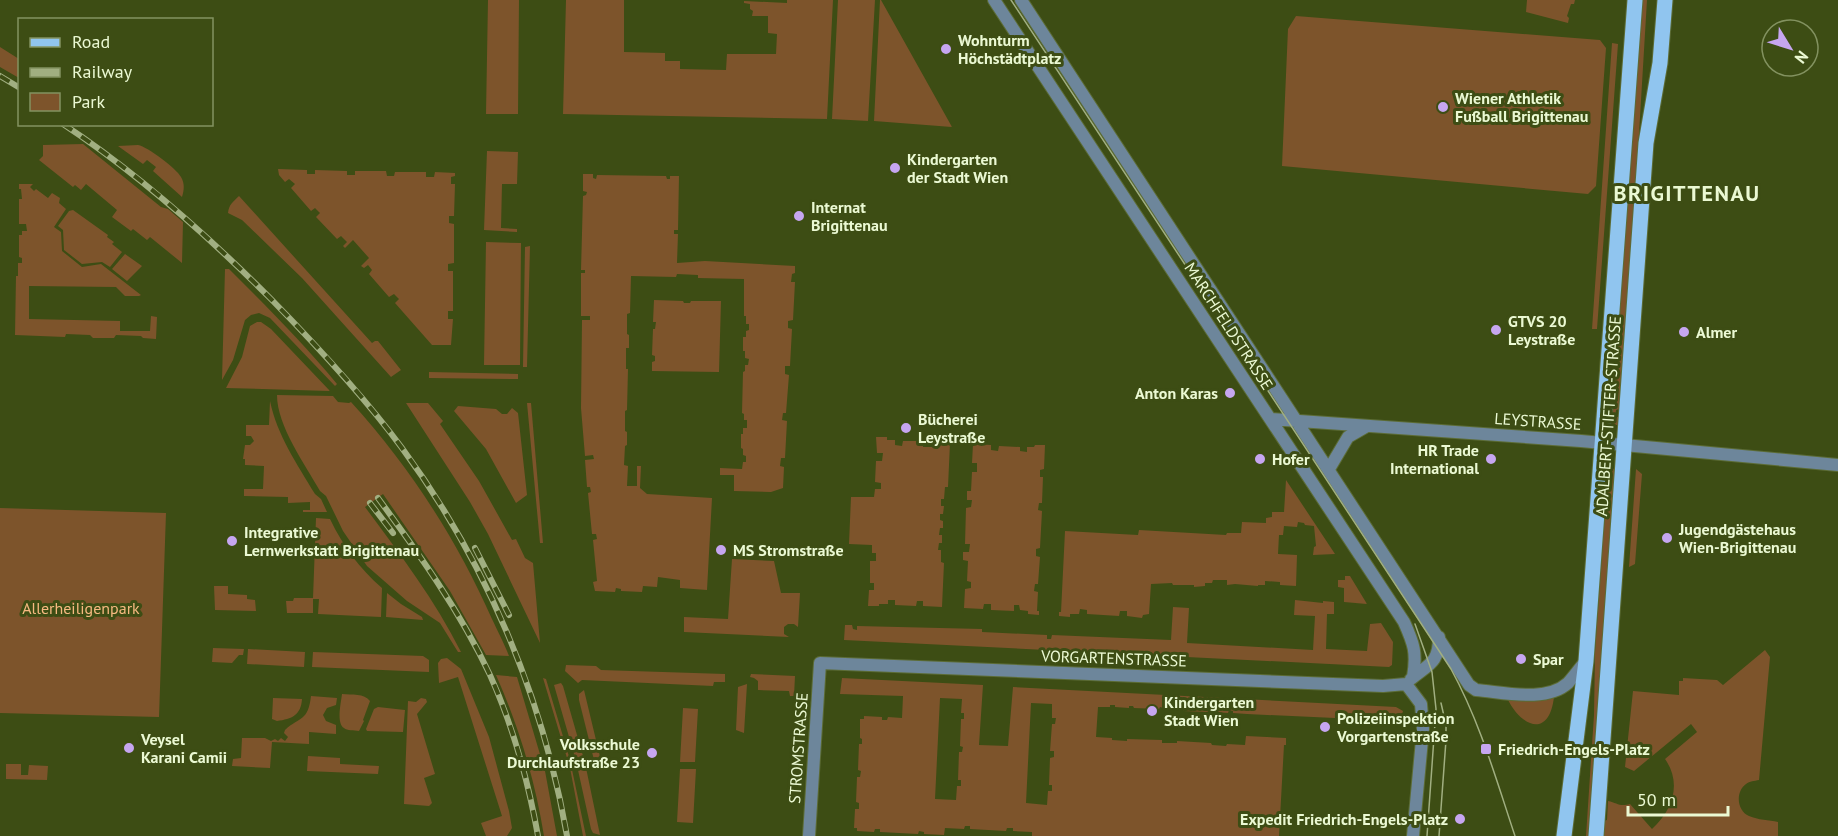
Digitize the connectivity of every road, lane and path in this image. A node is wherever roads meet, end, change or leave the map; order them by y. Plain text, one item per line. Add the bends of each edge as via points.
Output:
1 (994, 0) edge
2 (1021, 0) edge
3 (1635, 0) edge
4 (1665, 0) edge
5 (1271, 419) junction
6 (1296, 420) junction
7 (1368, 425) junction
8 (1602, 443) junction
9 (1624, 445) junction
10 (1838, 465) edge
11 (1329, 469) junction
12 (1439, 637) junction
13 (1586, 661) junction
14 (820, 663) joint
15 (1410, 680) junction
16 (809, 836) edge
17 (1413, 836) edge
18 (1564, 836) edge
19 (1596, 836) edge

1 - 5 street, MARCHFELDSTRASSE
2 - 6 street, MARCHFELDSTRASSE
3 - 8 main road, ADALBERT-STIFTER-STRASSE
4 - 9 main road, ADALBERT-STIFTER-STRASSE via 1660,63 1646,143
5 - 6 street, LEYSTRASSE
5 - 15 street, MARCHFELDSTRASSE via 1404,622 1416,659
6 - 7 street, LEYSTRASSE
6 - 11 street, MARCHFELDSTRASSE
7 - 8 street, LEYSTRASSE
7 - 11 street via 1348,437
8 - 9 street, LEYSTRASSE
8 - 13 main road, ADALBERT-STIFTER-STRASSE
9 - 10 street, LEYSTRASSE
9 - 19 main road, ADALBERT-STIFTER-STRASSE
11 - 12 street, MARCHFELDSTRASSE
12 - 13 street, MARCHFELDSTRASSE via 1476,690 1537,695 1553,692 1567,684
12 - 15 street via 1437,658
13 - 18 main road, ADALBERT-STIFTER-STRASSE
14 - 15 street, VORGARTENSTRASSE via 1376,686
14 - 16 street, STROMSTRASSE
15 - 17 street via 1421,704 1423,729

